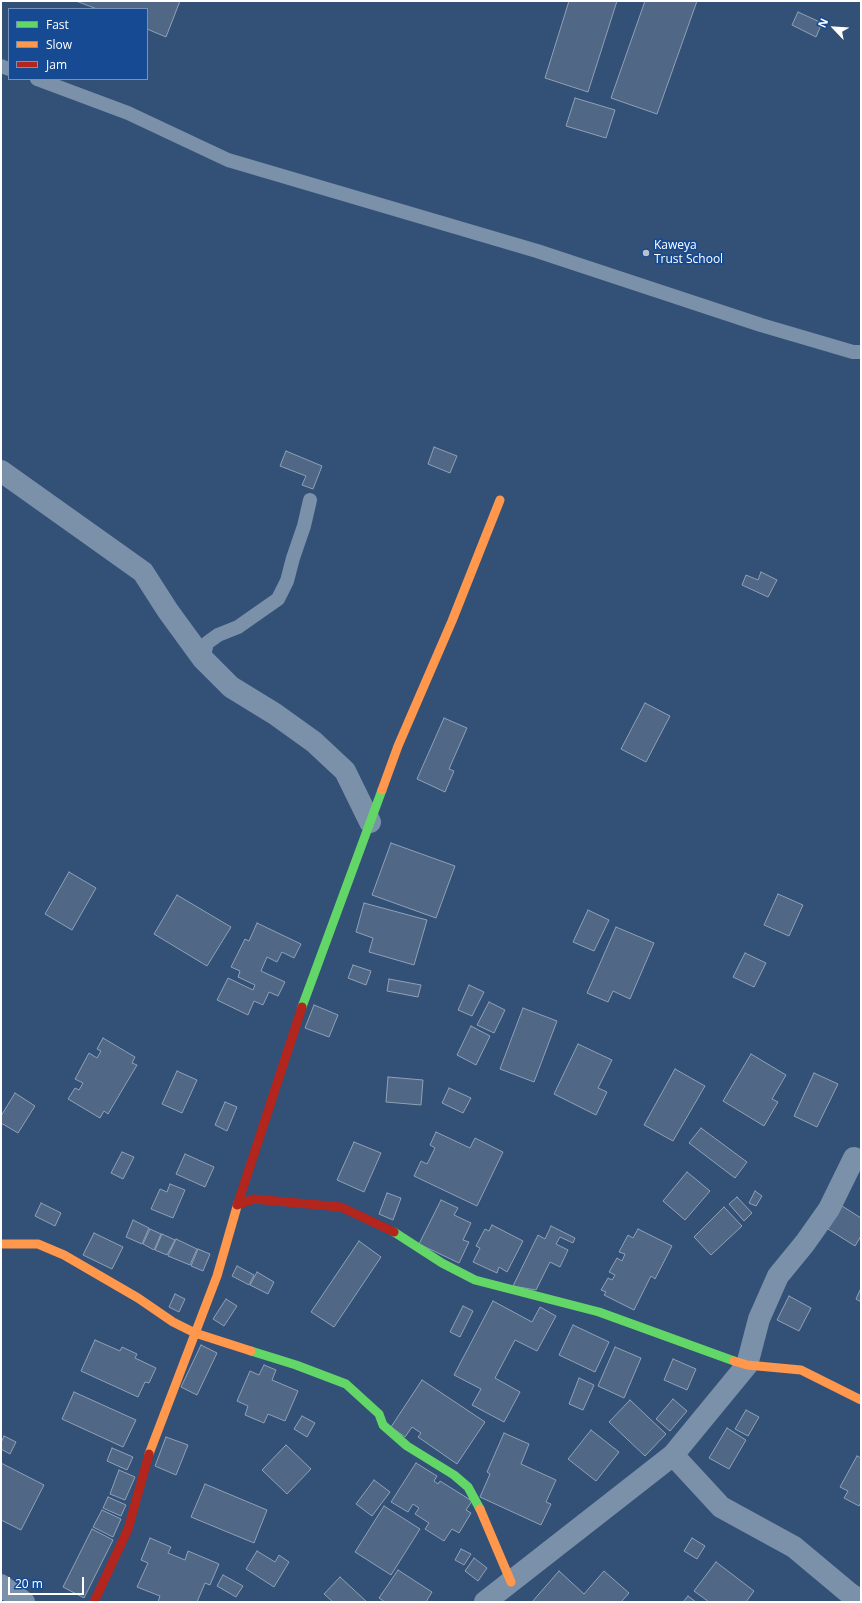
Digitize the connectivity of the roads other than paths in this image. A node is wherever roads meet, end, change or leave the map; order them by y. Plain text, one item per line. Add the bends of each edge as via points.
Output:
1 (39, 80) edge
2 (861, 352) edge
3 (1, 471) edge
4 (310, 500) dead end
5 (500, 500) dead end
6 (203, 659) junction
7 (370, 822) junction
8 (854, 1158) dead end
9 (237, 1205) junction
10 (1, 1244) edge
11 (195, 1332) junction
12 (747, 1365) junction
13 (861, 1400) edge
14 (672, 1455) junction
15 (511, 1582) junction
16 (1, 1585) edge
17 (861, 1601) edge
18 (24, 1602) edge
19 (94, 1602) edge
20 (485, 1602) edge

1 - 2 lane via 128,113 228,160 537,252 761,325 853,352
3 - 6 street via 143,572
4 - 6 lane via 287,581 278,600 238,627 207,642
5 - 7 street via 398,746
6 - 7 street via 231,687 314,742 345,771
7 - 9 street via 293,1031
8 - 12 street via 829,1209 778,1276 759,1319
9 - 11 street via 217,1276
9 - 12 street via 254,1199 341,1207 389,1229 442,1263 475,1280 599,1312
10 - 11 street via 38,1244 64,1255 138,1298 173,1322
11 - 15 street via 346,1384 379,1414 383,1425 407,1446 454,1475 468,1487
11 - 19 street via 150,1447 128,1529
12 - 13 street via 801,1370
12 - 14 street
14 - 15 street
14 - 17 street via 721,1507 794,1547
15 - 20 street
16 - 18 street

